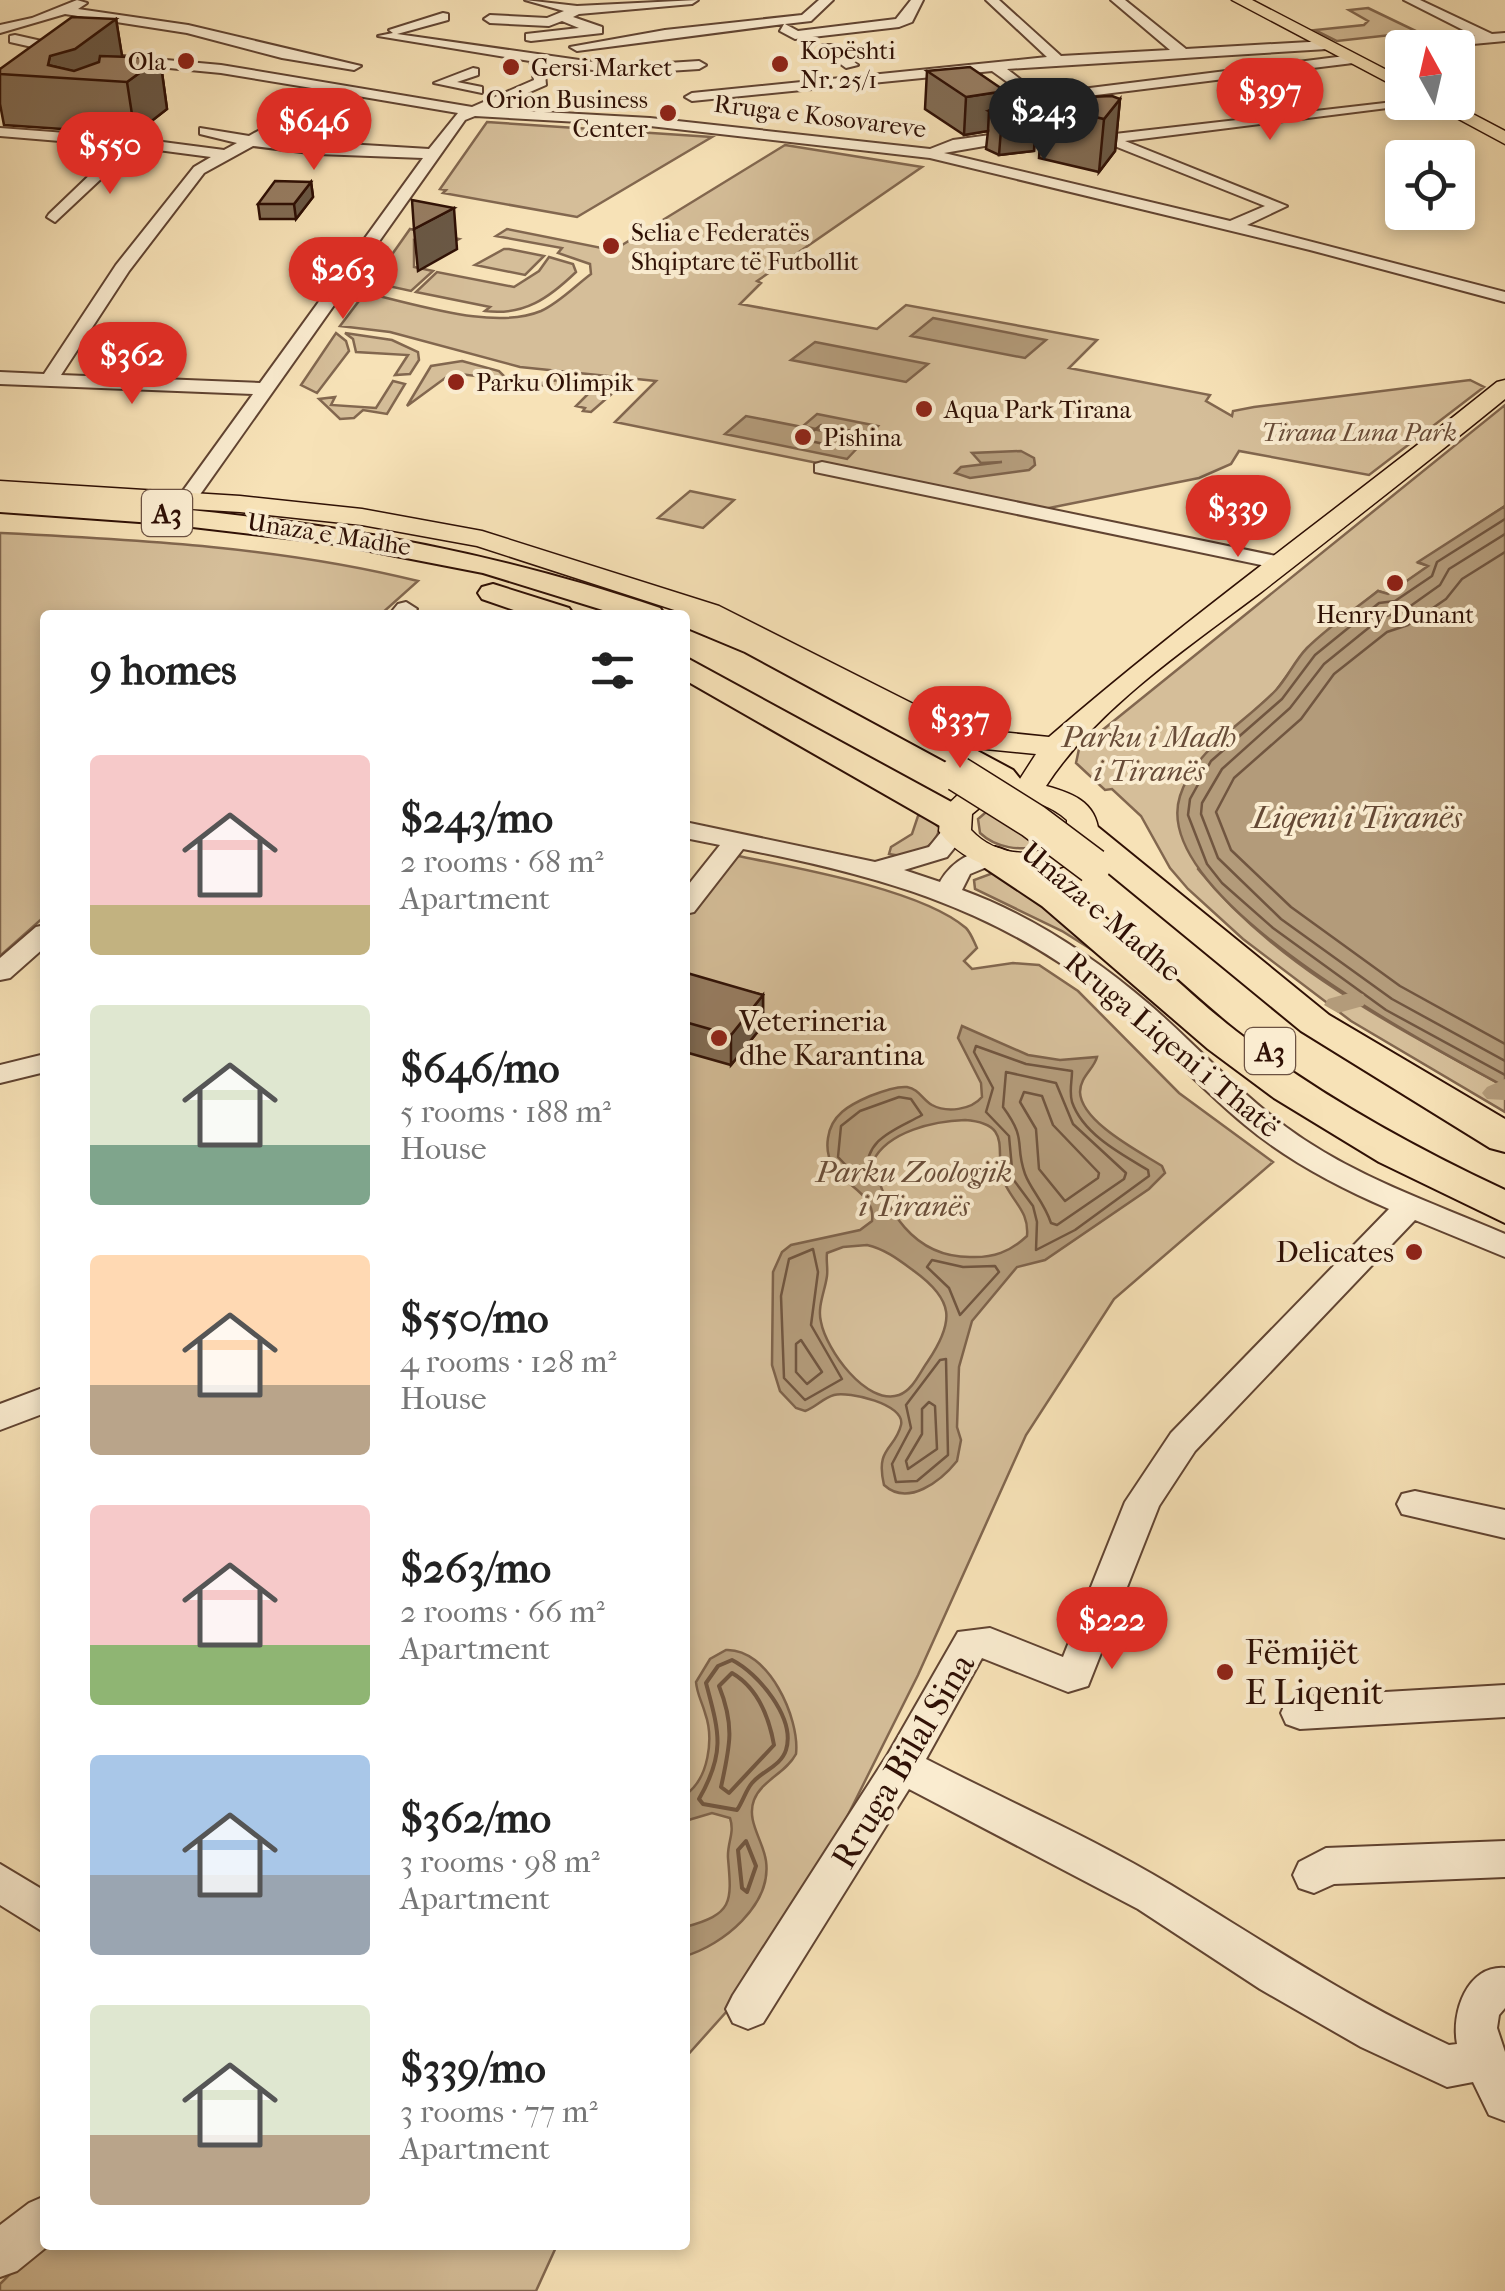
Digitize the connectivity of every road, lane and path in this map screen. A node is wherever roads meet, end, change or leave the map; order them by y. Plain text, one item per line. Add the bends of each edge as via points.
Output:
1 (88, 0) edge
2 (530, 0) edge
3 (828, 0) edge
4 (917, 0) edge
5 (992, 0) edge
6 (1117, 0) edge
7 (1240, 0) edge
8 (1410, 0) edge
9 (507, 8) dead end
10 (704, 9) edge
11 (63, 10) junction
12 (577, 10) junction
13 (0, 17) edge
14 (443, 17) dead end
15 (562, 17) junction
16 (490, 19) junction
17 (36, 20) junction
18 (647, 20) edge
19 (778, 22) junction
20 (474, 27) dead end
21 (248, 30) dead end
22 (457, 35) dead end
23 (6, 36) edge
24 (218, 36) junction
25 (1497, 37) edge
26 (438, 44) junction
27 (1327, 45) junction
28 (828, 48) dead end
29 (1376, 50) dead end
30 (71, 52) junction
31 (481, 52) junction
32 (1505, 52) edge
33 (1183, 53) junction
34 (282, 54) junction
35 (1475, 55) edge
36 (88, 56) edge
37 (110, 59) edge
38 (1064, 60) junction
39 (1355, 60) junction
40 (140, 62) junction
41 (1385, 62) edge
42 (699, 64) junction
43 (538, 65) junction
44 (354, 66) dead end
45 (851, 66) junction
46 (994, 66) junction
47 (950, 70) junction
48 (473, 72) dead end
49 (243, 73) junction
50 (125, 74) edge
51 (1385, 76) edge
52 (812, 77) junction
53 (1212, 78) junction
54 (964, 87) edge
55 (341, 90) junction
56 (520, 90) junction
57 (733, 92) junction
58 (1206, 94) dead end
59 (836, 100) dead end
60 (1385, 107) edge
61 (995, 108) edge
62 (472, 110) junction
63 (1470, 120) edge
64 (706, 128) junction
65 (205, 131) dead end
66 (0, 132) edge
67 (1031, 133) junction
68 (1505, 138) edge
69 (1107, 139) junction
70 (132, 142) junction
71 (245, 142) junction
72 (222, 154) junction
73 (433, 154) junction
74 (930, 154) junction
75 (56, 217) dead end
76 (1232, 226) junction
77 (1505, 298) edge
78 (0, 378) edge
79 (49, 380) junction
80 (1505, 388) edge
81 (266, 389) junction
82 (822, 468) dead end
83 (0, 489) edge
84 (187, 500) junction
85 (0, 503) edge
86 (0, 519) edge
87 (360, 545) junction
88 (1281, 563) junction
89 (543, 610) edge
90 (579, 610) edge
91 (633, 610) edge
92 (665, 610) edge
93 (690, 619) edge
94 (690, 632) edge
95 (690, 654) edge
96 (690, 671) edge
97 (1037, 779) junction
98 (946, 780) junction
99 (954, 825) junction
100 (690, 831) edge
101 (736, 841) junction
102 (1080, 859) junction
103 (952, 871) junction
104 (690, 900) edge
105 (40, 937) edge
106 (0, 972) edge
107 (40, 1063) edge
108 (0, 1074) edge
109 (1505, 1138) edge
110 (1505, 1156) edge
111 (1505, 1189) edge
112 (1411, 1204) junction
113 (1505, 1208) edge
114 (1505, 1246) edge
115 (40, 1401) edge
116 (0, 1418) edge
117 (1415, 1504) dead end
118 (1505, 1524) edge
119 (1505, 1701) edge
120 (1300, 1713) dead end
121 (902, 1766) junction
122 (1505, 1859) edge
123 (1314, 1874) dead end
124 (0, 1882) edge
125 (40, 1910) edge
126 (1505, 1988) edge
127 (748, 2009) dead end
128 (1486, 2060) junction
129 (1505, 2100) edge
130 (40, 2223) edge
131 (0, 2254) edge

1 - 11 street
2 - 12 street
3 - 19 street via 806,18
4 - 19 street via 899,23 795,35
5 - 38 street
6 - 33 street
7 - 27 main road
8 - 25 street
9 - 16 street
10 - 18 street
11 - 17 street
11 - 24 street
12 - 15 street
12 - 18 street
13 - 17 street
14 - 26 street via 385,36
15 - 16 street via 539,23
15 - 31 street via 597,30 512,39
16 - 20 street
17 - 23 street
18 - 19 street
18 - 42 street
18 - 43 street via 563,48
21 - 24 street
22 - 26 street
23 - 30 street
23 - 30 street via 30,52 29,60
24 - 34 street
26 - 31 street
27 - 33 street
27 - 39 main road
28 - 45 street
29 - 39 street
30 - 36 street
31 - 43 street
32 - 35 street
33 - 38 street
34 - 44 street
34 - 49 street
37 - 40 street, Rruga e Kosovareve
38 - 46 street
38 - 53 street via 1095,76 1168,67
39 - 41 street
39 - 51 main road
39 - 53 street
40 - 49 street, Rruga e Kosovareve
40 - 50 street
42 - 43 street via 633,71
42 - 57 street
43 - 56 street via 540,82
45 - 47 street via 936,56
45 - 52 street
46 - 47 street
46 - 53 street via 1043,104 1066,95
47 - 52 street
47 - 54 street
48 - 56 street via 441,83
49 - 55 street, Rruga e Kosovareve
52 - 57 street
52 - 59 street
53 - 58 street
55 - 62 street, Rruga e Kosovareve
55 - 71 street
56 - 62 street
57 - 64 street via 692,96 711,115
60 - 69 street
61 - 67 street
62 - 64 street, Rruga e Kosovareve
62 - 73 street
63 - 68 main road
64 - 74 street, Rruga e Kosovareve
65 - 71 street
66 - 70 street
67 - 69 street via 1055,142
67 - 74 street via 953,144
69 - 76 street via 1279,206
70 - 72 street
70 - 75 street
71 - 72 street
71 - 73 street
72 - 79 street via 200,170 134,254
73 - 81 street
74 - 76 street, Rruga e Kosovareve
76 - 77 street, Rruga e Kosovareve
78 - 79 street
79 - 81 street
80 - 88 main road
81 - 84 street
82 - 88 street
83 - 84 main road
84 - 97 main road via 362,518 482,539 709,612
85 - 87 highway, Unaza e Madhe / A3 via 216,517
86 - 87 highway, Unaza e Madhe / A3
87 - 89 highway via 361,559
87 - 90 highway, Unaza e Madhe / A3
87 - 91 highway, Unaza e Madhe / A3 via 524,573
87 - 92 highway via 398,538
88 - 97 main road via 1159,656
93 - 97 highway via 756,645 1001,777
94 - 98 highway, Unaza e Madhe / A3 via 770,670
95 - 98 highway, Unaza e Madhe / A3
96 - 99 highway
97 - 99 main road via 973,798 960,807
97 - 102 main road via 1084,822
98 - 102 highway, Unaza e Madhe / A3 via 1014,840
99 - 103 main road via 969,847
100 - 101 street, Rruga Liqeni i Thatë
101 - 103 street, Rruga Liqeni i Thatë via 877,870
101 - 104 street
102 - 103 main road via 1073,850
102 - 109 highway via 1315,1023
102 - 110 highway, Unaza e Madhe / A3 via 1301,1036
102 - 111 highway, Unaza e Madhe / A3 via 1283,1061
103 - 112 street, Rruga Liqeni i Thatë via 1122,996 1212,1083 1304,1154
103 - 113 highway via 1032,879 1277,1080 1407,1160
105 - 106 street
107 - 108 street
112 - 114 street, Rruga Liqeni i Thatë
112 - 121 street, Rruga Bilal Sina via 1182,1442 1143,1502 1075,1675 990,1643 970,1643
115 - 116 street
117 - 118 street
119 - 120 street
121 - 127 street, Rruga Bilal Sina
121 - 128 street via 1153,1896 1376,2034 1447,2066
122 - 123 street via 1326,1866
124 - 125 street
126 - 128 street via 1495,1987 1479,2002 1474,2018
128 - 129 street
130 - 131 street

